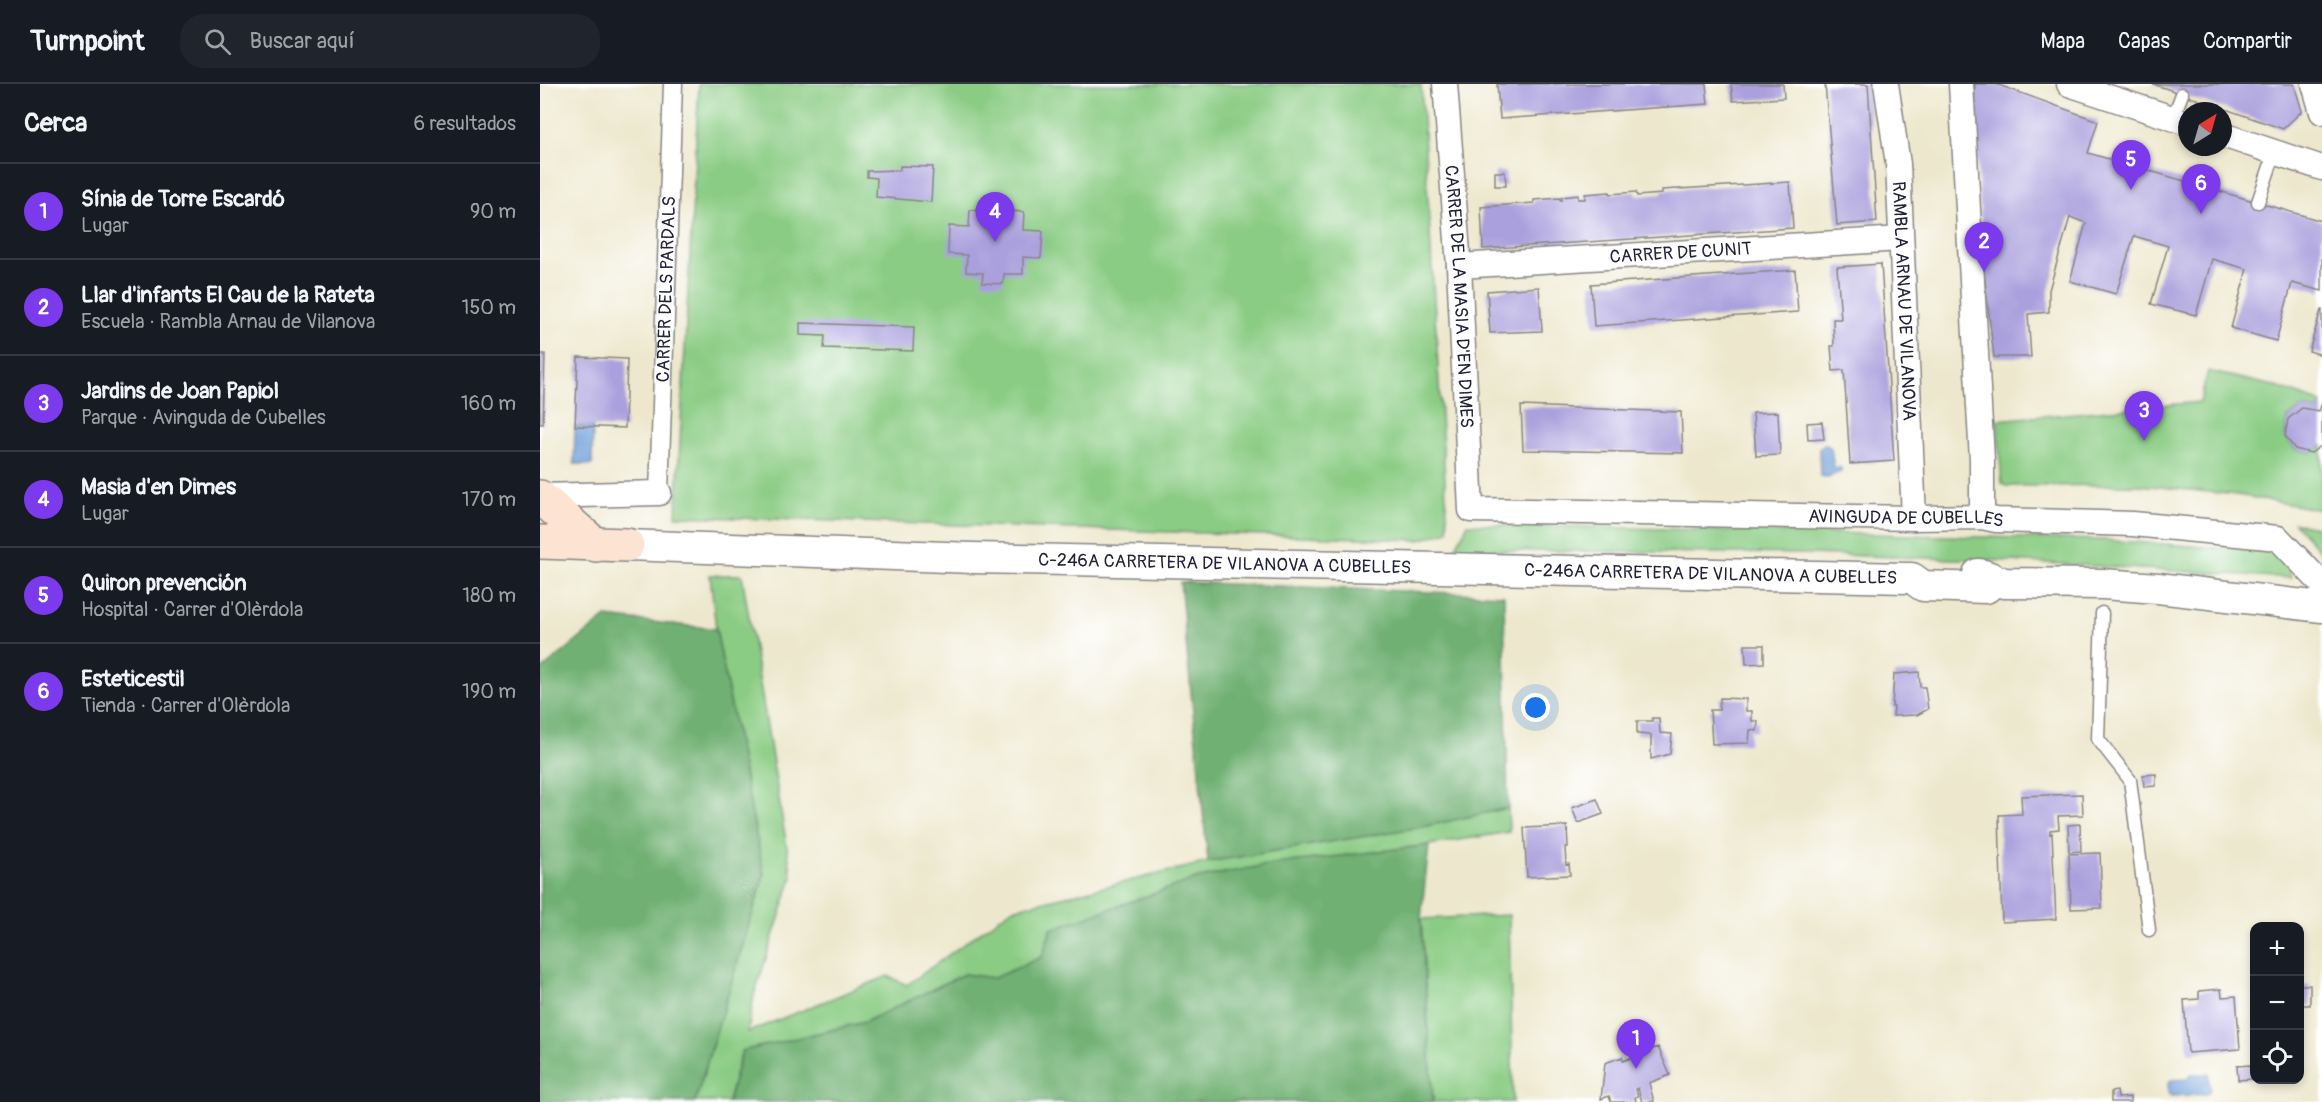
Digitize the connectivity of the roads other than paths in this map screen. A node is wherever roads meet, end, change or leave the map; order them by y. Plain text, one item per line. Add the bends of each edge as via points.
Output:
1 (673, 84) edge
2 (1445, 84) edge
3 (1886, 84) edge
4 (1961, 84) edge
5 (2314, 84) edge
6 (2086, 87) edge
7 (2182, 94) dead end
8 (2181, 102) edge
9 (2322, 112) edge
10 (2178, 120) edge
11 (2232, 138) edge
12 (2275, 152) junction
13 (2322, 168) edge
14 (2258, 202) dead end
15 (1901, 239) junction
16 (1459, 266) junction
17 (659, 493) joint
18 (540, 496) edge
19 (1471, 510) joint
20 (1982, 517) junction
21 (1914, 518) junction
22 (540, 542) edge
23 (611, 545) junction
24 (2322, 584) edge
25 (2322, 607) edge
26 (2102, 613) dead end
27 (2149, 930) dead end

1 - 17 street, CARRER DELS PARDALS
2 - 16 street, CARRER DE LA MASIA D'EN DIMES
3 - 15 street, RAMBLA ARNAU DE VILANOVA via 1898,164
4 - 20 street
5 - 9 street
6 - 10 street
7 - 8 lane
11 - 12 street
12 - 13 street
12 - 14 lane
15 - 16 street, CARRER DE CUNIT
15 - 21 street, RAMBLA ARNAU DE VILANOVA
16 - 19 street, CARRER DE LA MASIA D'EN DIMES
17 - 18 street
18 - 23 main road
19 - 21 street, AVINGUDA DE CUBELLES
20 - 21 street, AVINGUDA DE CUBELLES
20 - 24 street, AVINGUDA DE CUBELLES via 2133,524 2278,538
22 - 23 main road, C-246A CARRETERA DE VILANOVA A CUBELLES
23 - 25 street, C-246A CARRETERA DE VILANOVA A CUBELLES via 973,558 1912,578 1916,572 1984,574 2005,583 2185,590
26 - 27 lane via 2098,739 2130,780

